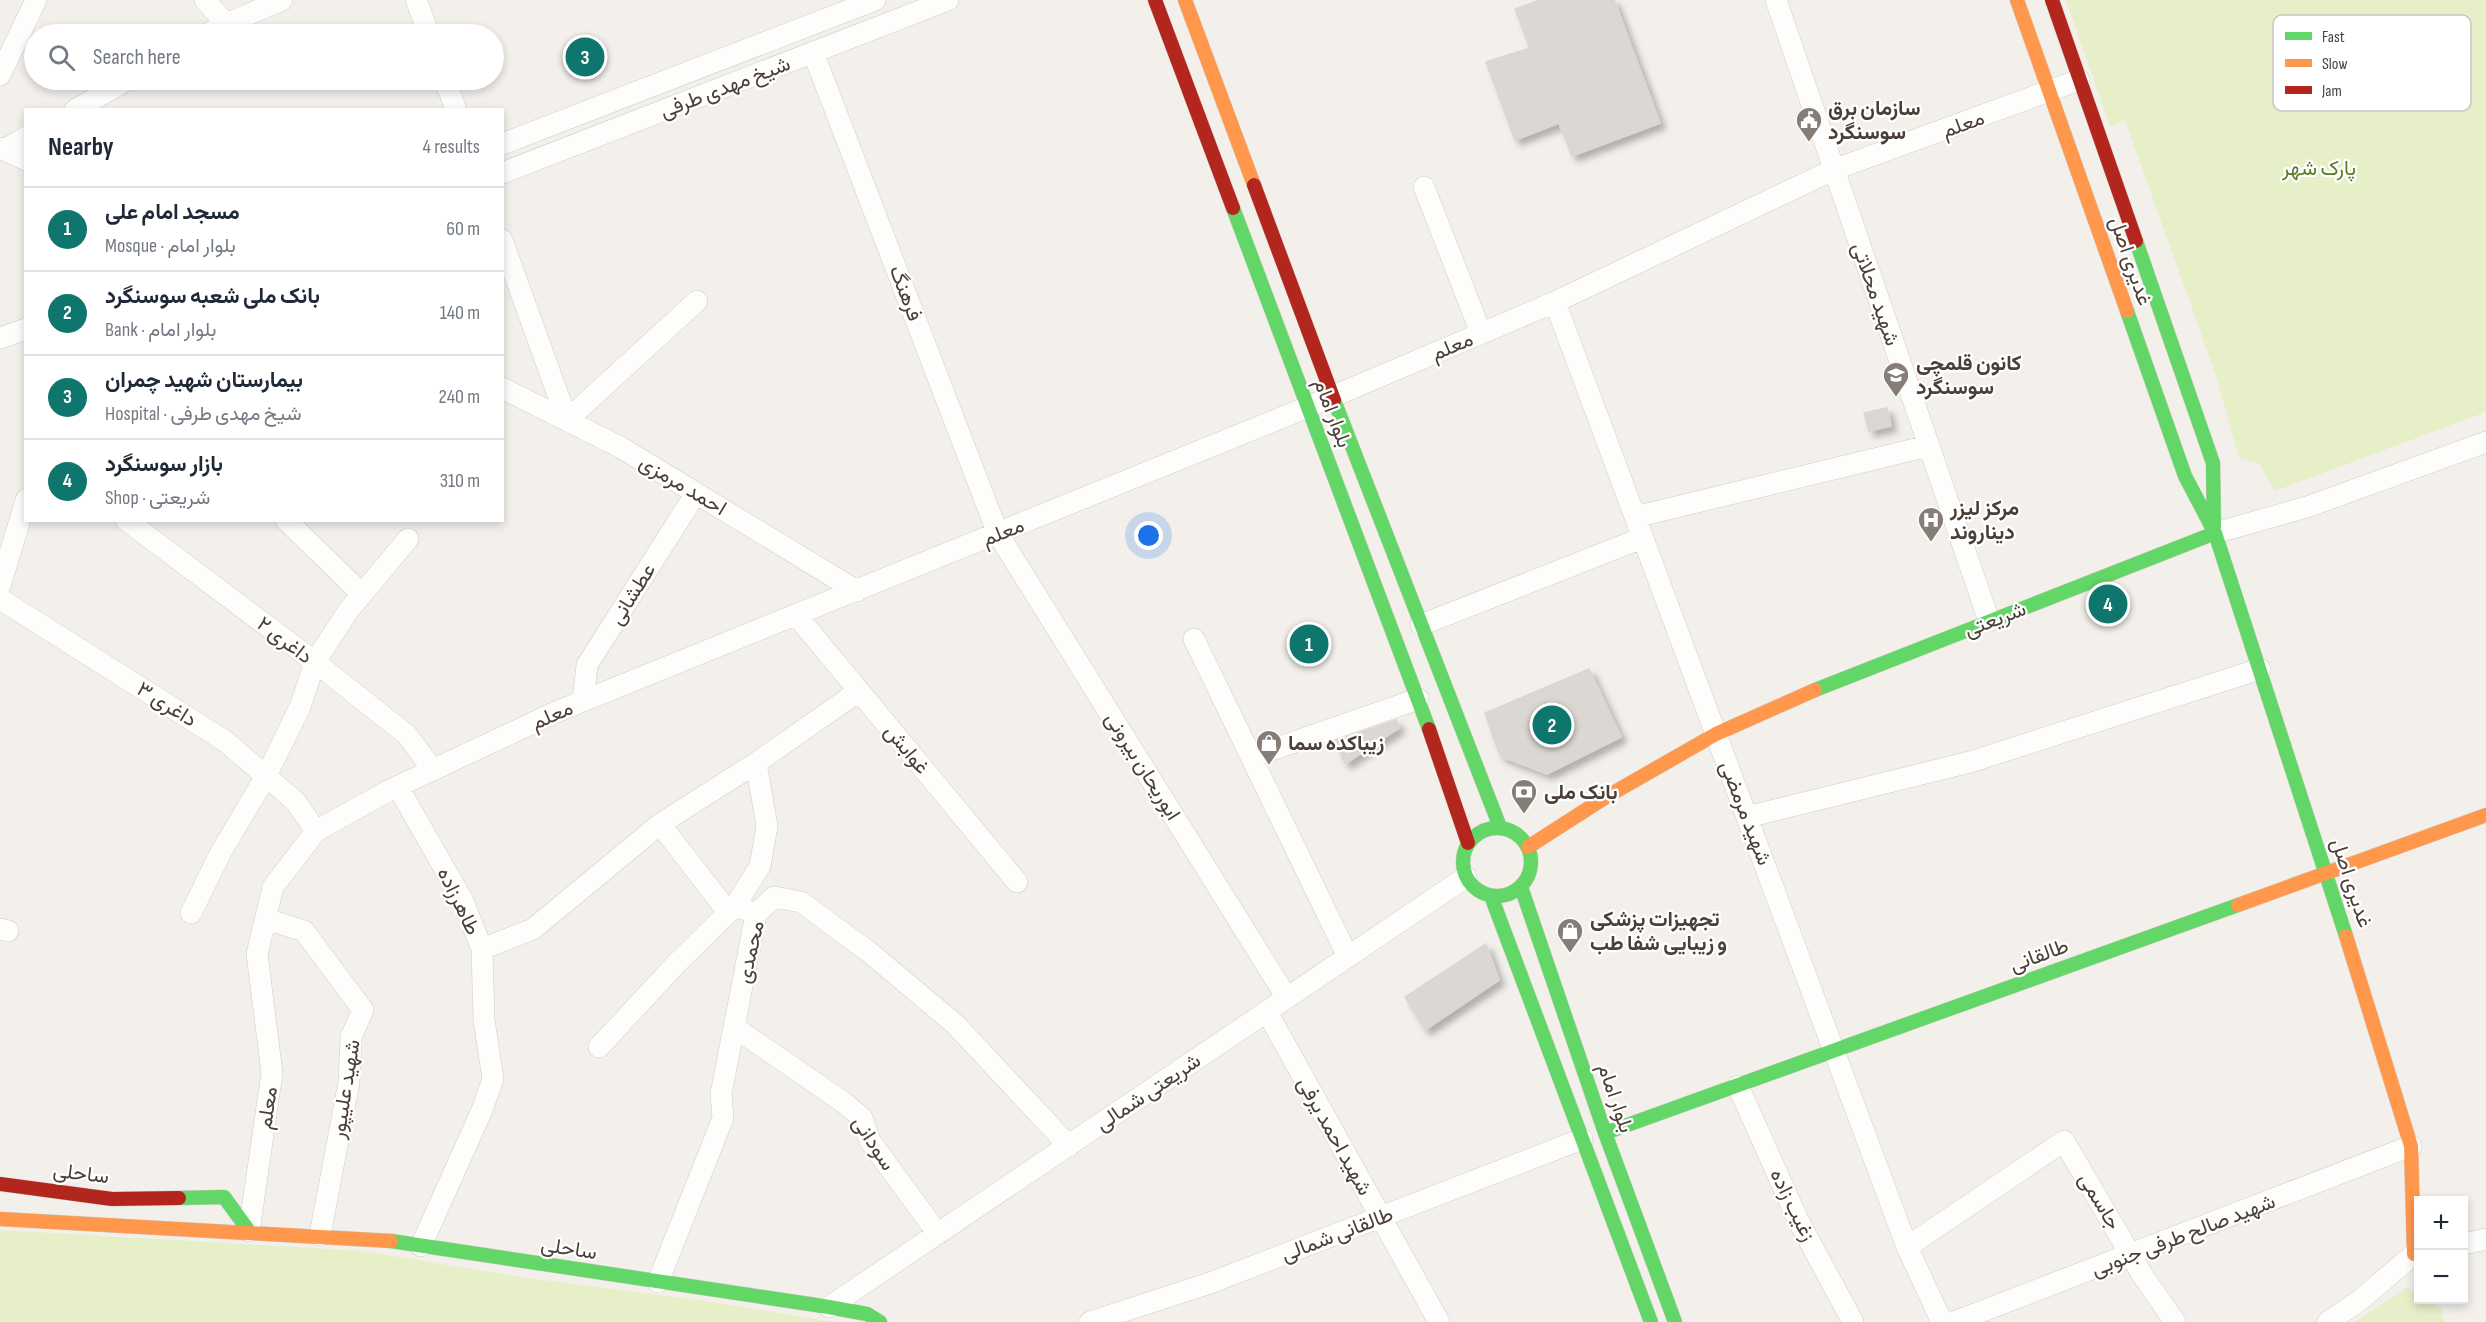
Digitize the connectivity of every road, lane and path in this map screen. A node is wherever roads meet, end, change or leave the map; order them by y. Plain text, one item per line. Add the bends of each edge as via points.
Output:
1 (36, 0) edge
2 (205, 0) edge
3 (282, 0) edge
4 (416, 0) edge
5 (875, 0) edge
6 (948, 0) edge
7 (1155, 0) edge
8 (1185, 0) edge
9 (1776, 0) edge
10 (2017, 0) edge
11 (2052, 0) edge
12 (24, 24) edge
13 (226, 24) joint
14 (425, 24) edge
15 (24, 25) edge
16 (813, 52) junction
17 (0, 75) edge
18 (2079, 80) junction
19 (110, 90) edge
20 (449, 90) edge
21 (2050, 92) junction
22 (79, 108) edge
23 (455, 108) edge
24 (24, 138) edge
25 (504, 143) edge
26 (2, 149) edge
27 (24, 159) edge
28 (1833, 170) junction
29 (504, 172) edge
30 (1424, 188) dead end
31 (504, 246) edge
32 (698, 301) dead end
33 (1555, 302) junction
34 (24, 330) edge
35 (1481, 333) junction
36 (0, 338) edge
37 (504, 389) edge
38 (1332, 396) junction
39 (1308, 407) junction
40 (567, 420) junction
41 (2486, 442) edge
42 (1928, 446) junction
43 (696, 493) junction
44 (24, 507) edge
45 (1635, 517) junction
46 (129, 522) edge
47 (288, 522) edge
48 (2215, 533) junction
49 (998, 534) junction
50 (1642, 538) junction
51 (408, 539) dead end
52 (0, 586) edge
53 (857, 591) junction
54 (362, 594) junction
55 (0, 599) edge
56 (797, 616) junction
57 (1989, 621) junction
58 (1421, 625) junction
59 (1194, 639) dead end
60 (315, 662) junction
61 (2260, 669) junction
62 (859, 691) junction
63 (1418, 699) junction
64 (583, 701) junction
65 (1716, 734) junction
66 (1251, 757) junction
67 (756, 763) junction
68 (433, 770) junction
69 (266, 776) junction
70 (398, 787) junction
71 (2486, 815) edge
72 (1747, 817) junction
73 (660, 824) junction
74 (1500, 827) junction
75 (316, 831) junction
76 (1468, 843) junction
77 (1528, 847) junction
78 (2327, 873) junction
79 (1466, 877) junction
80 (1017, 882) dead end
81 (1521, 887) junction
82 (1491, 896) junction
83 (732, 909) junction
84 (191, 913) dead end
85 (756, 914) junction
86 (266, 919) junction
87 (482, 949) junction
88 (1348, 957) junction
89 (1287, 998) junction
90 (1267, 1012) junction
91 (734, 1027) junction
92 (600, 1047) dead end
93 (1834, 1051) junction
94 (1738, 1086) junction
95 (1605, 1133) junction
96 (1582, 1139) junction
97 (1069, 1146) junction
98 (2411, 1146) junction
99 (0, 1184) edge
100 (1381, 1217) junction
101 (0, 1219) edge
102 (249, 1231) junction
103 (938, 1234) junction
104 (320, 1235) junction
105 (2486, 1239) edge
106 (2468, 1243) edge
107 (421, 1246) junction
108 (1907, 1247) junction
109 (2416, 1250) edge
110 (2132, 1255) junction
111 (2414, 1255) edge
112 (658, 1282) junction
113 (829, 1307) junction
114 (880, 1322) edge
115 (1090, 1322) edge
116 (1439, 1322) edge
117 (1651, 1322) edge
118 (1675, 1322) edge
119 (1853, 1322) edge
120 (1942, 1322) edge
121 (1954, 1322) edge
122 (2175, 1322) edge
123 (2328, 1322) edge

1 - 12 street
2 - 13 street
3 - 13 street
4 - 14 street
5 - 25 street, شیخ مهدی طرفی
6 - 16 street, شیخ مهدی طرفی
7 - 39 main road, بلوار امام
8 - 38 main road, بلوار امام
9 - 28 street, شهید محلاتی
10 - 21 main road, غدیری اصل
11 - 18 main road, غدیری اصل
15 - 17 street
16 - 29 street, شیخ مهدی طرفی
16 - 49 street, فرهنگ
18 - 21 street, معلم
18 - 48 main road, غدیری اصل via 2213,463
19 - 22 street
20 - 23 street
21 - 28 street, معلم
21 - 48 main road, غدیری اصل via 2185,476
24 - 26 street
26 - 27 street
28 - 33 street, معلم
28 - 42 street, شهید محلاتی
30 - 35 street
31 - 40 street
32 - 40 street
33 - 35 street, معلم
33 - 45 street, شهید مرمضی
34 - 36 street
35 - 38 street, معلم
37 - 40 street, احمد مرمزی
38 - 39 street, معلم
38 - 58 main road, بلوار امام
39 - 49 street, معلم
39 - 63 main road, بلوار امام
40 - 43 street, احمد مرمزی
41 - 48 street, شریعتی via 2307,507
42 - 45 street
42 - 57 street, شهید محلاتی
43 - 53 street, احمد مرمزی
43 - 64 street, عطشانی via 587,665
44 - 52 street
45 - 50 street, شهید مرمضی
46 - 60 street, داغری ۲
47 - 54 street
48 - 57 main road, شریعتی
48 - 61 main road, غدیری اصل
49 - 53 street, معلم
49 - 89 street, ابوریحان بیرونی
50 - 58 street
50 - 65 street, شهید مرمضی
51 - 54 street
53 - 56 street, معلم
54 - 60 street
55 - 69 street, داغری ۳ via 225,741
56 - 62 street, غوابش
56 - 64 street, معلم
57 - 65 main road, شریعتی
58 - 74 main road, بلوار امام
59 - 66 street
60 - 68 street, داغری ۲ via 407,735
60 - 69 street via 300,707
61 - 72 street via 1970,762
61 - 78 main road, غدیری اصل
62 - 67 street, طاهرزاده
62 - 80 street, غوابش
63 - 66 street
63 - 76 main road, بلوار امام
64 - 68 street, معلم
65 - 72 street, شهید مرمضی
65 - 77 main road, شریعتی
66 - 88 street
67 - 73 street, طاهرزاده
67 - 83 street via 767,826 760,866
68 - 70 street, معلم
69 - 75 street, داغری ۳ via 296,802
69 - 84 street
70 - 75 street, معلم
70 - 87 street, طاهرزاده via 463,901
71 - 78 main road, طالقانی
72 - 93 street, شهید مرمضی
73 - 83 street
73 - 87 street, طاهرزاده via 533,929
74 - 76 main road via 1482,831
74 - 77 main road via 1516,834
75 - 86 street, معلم via 273,887
76 - 79 main road via 1463,860
77 - 81 main road via 1531,868
78 - 93 main road, طالقانی
78 - 98 main road, غدیری اصل
79 - 82 main road
79 - 88 street, شریعتی شمالی
81 - 82 main road via 1512,893
81 - 95 main road, بلوار امام
82 - 96 main road
83 - 85 street
83 - 92 street
85 - 91 street, محمدی
85 - 97 street, محمدی via 774,897 801,902 869,952 955,1024
86 - 102 street, معلم via 257,954 272,1073
86 - 104 street, شهید علیپور via 304,931 363,1010 351,1037 349,1082
87 - 107 street via 484,1020 493,1079
88 - 89 street, شریعتی شمالی
89 - 90 street, شریعتی شمالی
90 - 97 street, شریعتی شمالی
90 - 100 street, شهید احمد یرفی
91 - 103 street, سودانی via 862,1118 870,1141
91 - 112 street, محمدی via 721,1094 723,1118
93 - 94 main road, طالقانی
93 - 108 street, شهید مرمضی
94 - 95 main road, طالقانی
94 - 119 street, زغیب زاده via 1798,1220
95 - 118 main road, بلوار امام
96 - 100 street, طالقانی شمالی
96 - 117 main road
97 - 103 street, شریعتی شمالی
98 - 109 main road, غدیری اصل
98 - 110 street, شهید صالح طرفی جنوبی
99 - 102 main road, ساحلی via 112,1198 224,1197
100 - 115 street, طالقانی شمالی via 1210,1283
100 - 116 street, شهید احمد یرفی
101 - 102 main road, ساحلی
102 - 104 main road, ساحلی
103 - 113 street, شریعتی شمالی
104 - 107 main road, ساحلی
105 - 106 street
107 - 112 main road, ساحلی
108 - 110 street, جاسمی via 2064,1141
108 - 120 street, شهید مرمضی
110 - 121 street, شهید صالح طرفی جنوبی
110 - 122 street, جاسمی
111 - 123 street
112 - 113 main road, ساحلی
113 - 114 main road, ساحلی via 867,1314

